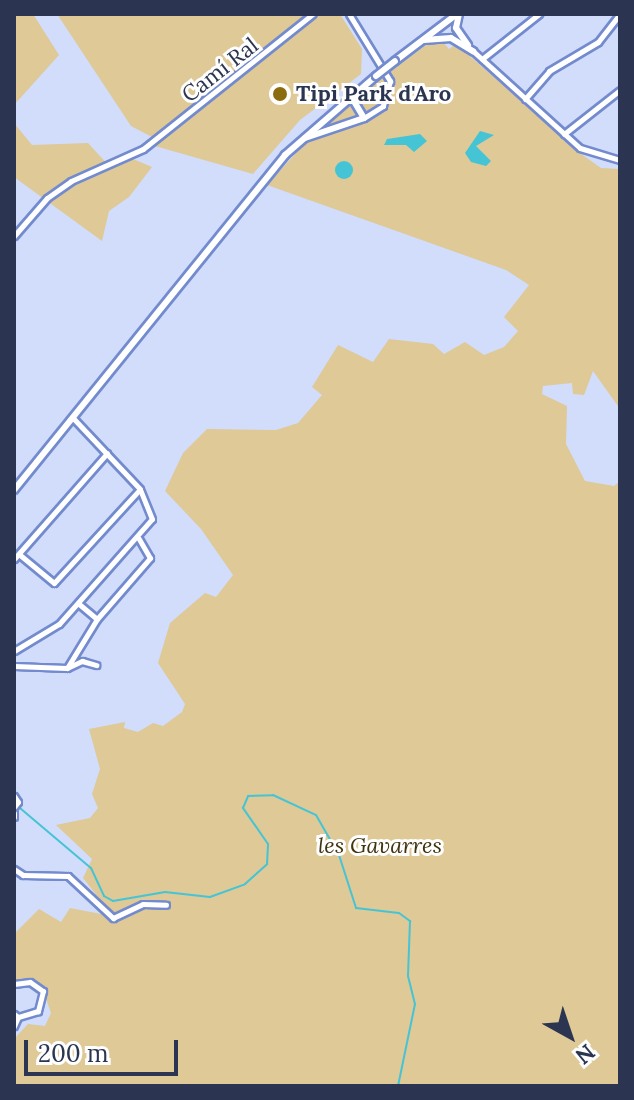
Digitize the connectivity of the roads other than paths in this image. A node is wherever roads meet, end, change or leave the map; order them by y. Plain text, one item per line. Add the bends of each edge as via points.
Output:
1 (313, 14) edge
2 (349, 14) edge
3 (458, 14) edge
4 (539, 14) edge
5 (620, 14) edge
6 (445, 23) junction
7 (456, 28) junction
8 (451, 38) junction
9 (421, 41) junction
10 (473, 51) junction
11 (482, 59) junction
12 (620, 90) edge
13 (351, 96) junction
14 (525, 99) junction
15 (364, 118) junction
16 (564, 134) junction
17 (295, 144) junction
18 (620, 160) edge
19 (14, 236) edge
20 (73, 418) junction
21 (107, 453) junction
22 (140, 489) junction
23 (14, 490) edge
24 (139, 539) junction
25 (17, 557) edge
26 (79, 604) junction
27 (97, 619) junction
28 (14, 651) edge
29 (96, 665) dead end
30 (14, 666) edge
31 (67, 668) junction
32 (14, 869) edge
33 (166, 905) dead end
34 (14, 984) edge
35 (16, 1016) edge
36 (14, 1026) edge

1 - 19 street, Camí Ral via 143,149 71,181 37,206
2 - 15 street via 390,81 383,106
3 - 6 street
3 - 7 street
4 - 11 street
5 - 14 street via 598,42 549,71
6 - 7 street
6 - 8 street
6 - 9 street
7 - 10 street
8 - 9 street
8 - 10 street
9 - 13 street, bridge
10 - 11 street
11 - 14 street
12 - 16 street
13 - 15 street
13 - 17 street
14 - 16 street
15 - 17 street via 325,127
16 - 18 street via 592,155
17 - 20 street
20 - 21 street
20 - 23 street
21 - 22 street
21 - 25 street
22 - 24 street via 152,519
22 - 25 street via 54,583
24 - 26 street via 91,583
24 - 27 street via 150,558
26 - 27 street
26 - 28 street via 54,628
27 - 31 street
29 - 31 street via 82,661
30 - 31 street
32 - 33 street via 23,875 68,876 113,918 143,904
34 - 35 street via 30,982 43,991 38,1011
35 - 36 street

